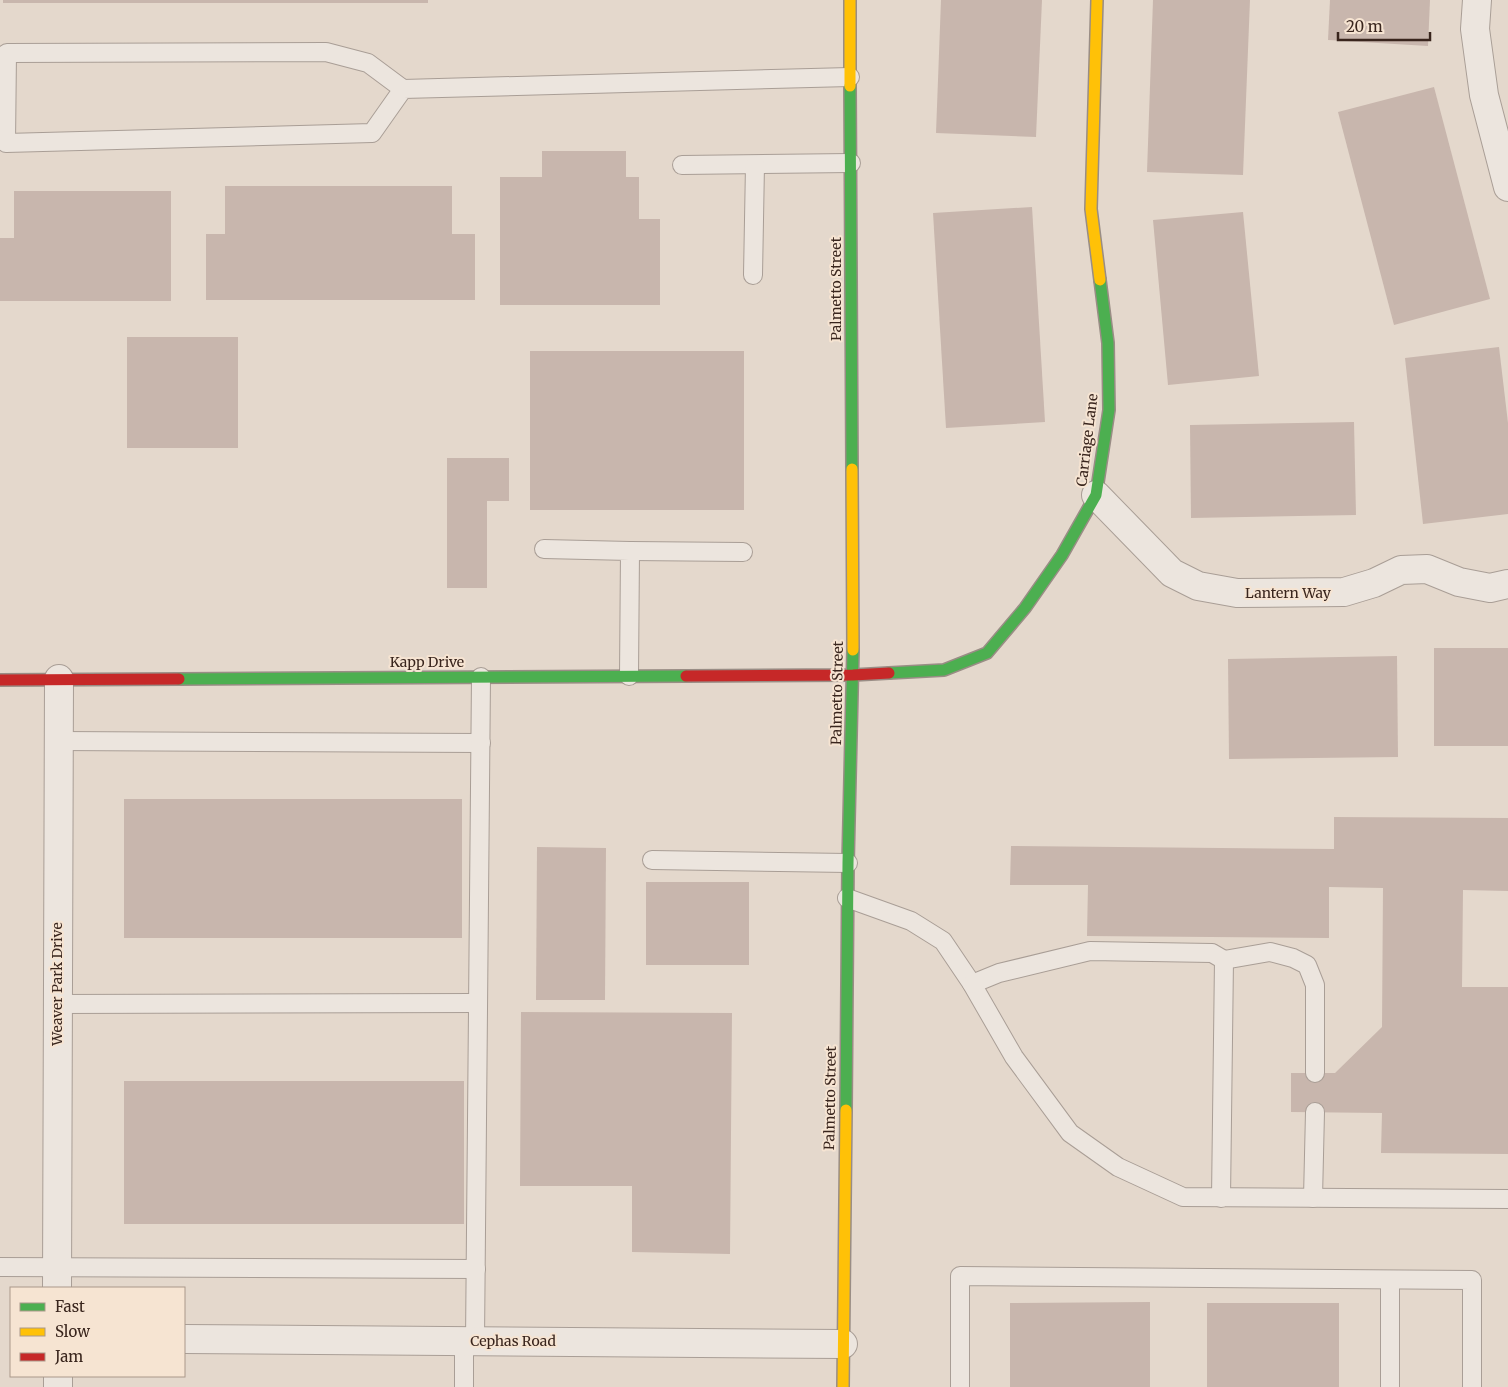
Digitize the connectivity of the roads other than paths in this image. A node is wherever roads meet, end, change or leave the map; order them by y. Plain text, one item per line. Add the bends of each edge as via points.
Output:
1 (850, 0) edge
2 (1097, 0) edge
3 (1477, 0) edge
4 (850, 77) junction
5 (404, 89) junction
6 (851, 163) junction
7 (755, 164) junction
8 (682, 165) dead end
9 (1508, 187) edge
10 (753, 276) dead end
11 (1096, 495) junction
12 (544, 549) dead end
13 (630, 551) junction
14 (743, 552) dead end
15 (1508, 584) edge
16 (853, 675) junction
17 (629, 676) junction
18 (482, 677) junction
19 (59, 679) junction
20 (0, 680) edge
21 (58, 741) junction
22 (481, 743) junction
23 (652, 860) dead end
24 (848, 863) junction
25 (847, 898) junction
26 (1224, 960) junction
27 (972, 984) junction
28 (478, 1003) junction
29 (57, 1004) junction
30 (1315, 1073) dead end
31 (1315, 1112) dead end
32 (1222, 1198) junction
33 (1313, 1198) junction
34 (1508, 1199) edge
35 (0, 1267) edge
36 (476, 1269) junction
37 (56, 1277) edge
38 (1390, 1280) junction
39 (185, 1339) edge
40 (470, 1341) junction
41 (842, 1344) junction
42 (464, 1387) edge
43 (842, 1387) edge
44 (960, 1387) edge
45 (1390, 1387) edge
46 (1472, 1387) edge

1 - 4 street, Palmetto Street
2 - 11 street, Carriage Lane via 1091,209 1108,343 1109,410
3 - 9 street via 1476,29 1484,95
4 - 5 lane
4 - 6 street, Palmetto Street
5 - 5 lane via 368,63 326,52 7,53 6,143 372,133
6 - 7 lane
6 - 16 street, Palmetto Street
7 - 8 lane
7 - 10 lane
11 - 15 street, Lantern Way via 1172,573 1198,586 1237,593 1344,592 1401,570 1427,569 1459,582 1490,588
11 - 16 street, Carriage Lane via 1062,555 1025,608 987,654 944,670
12 - 13 lane
13 - 14 lane
13 - 17 lane
16 - 17 street, Kapp Drive
16 - 24 street, Palmetto Street
17 - 18 street, Kapp Drive
18 - 19 street, Kapp Drive
18 - 22 lane
19 - 20 street, Kapp Drive
19 - 21 street, Weaver Park Drive
21 - 22 lane
21 - 29 street, Weaver Park Drive
22 - 28 lane
23 - 24 lane
24 - 25 street, Palmetto Street
25 - 27 lane via 911,921 942,940
25 - 41 street, Palmetto Street
26 - 27 lane via 1212,953 1090,951 999,973
26 - 30 lane via 1270,952 1293,958 1307,966 1315,985
26 - 32 lane
27 - 32 lane via 1014,1057 1070,1133 1118,1167 1183,1197
28 - 29 lane
28 - 36 lane
29 - 37 street, Weaver Park Drive
31 - 33 lane
32 - 33 lane
33 - 34 lane
35 - 37 lane
36 - 37 lane
36 - 40 lane
38 - 44 lane via 960,1276
38 - 45 lane
38 - 46 lane via 1472,1280
39 - 40 street, Cephas Road
40 - 41 street, Cephas Road
40 - 42 lane
41 - 43 street, Palmetto Street

